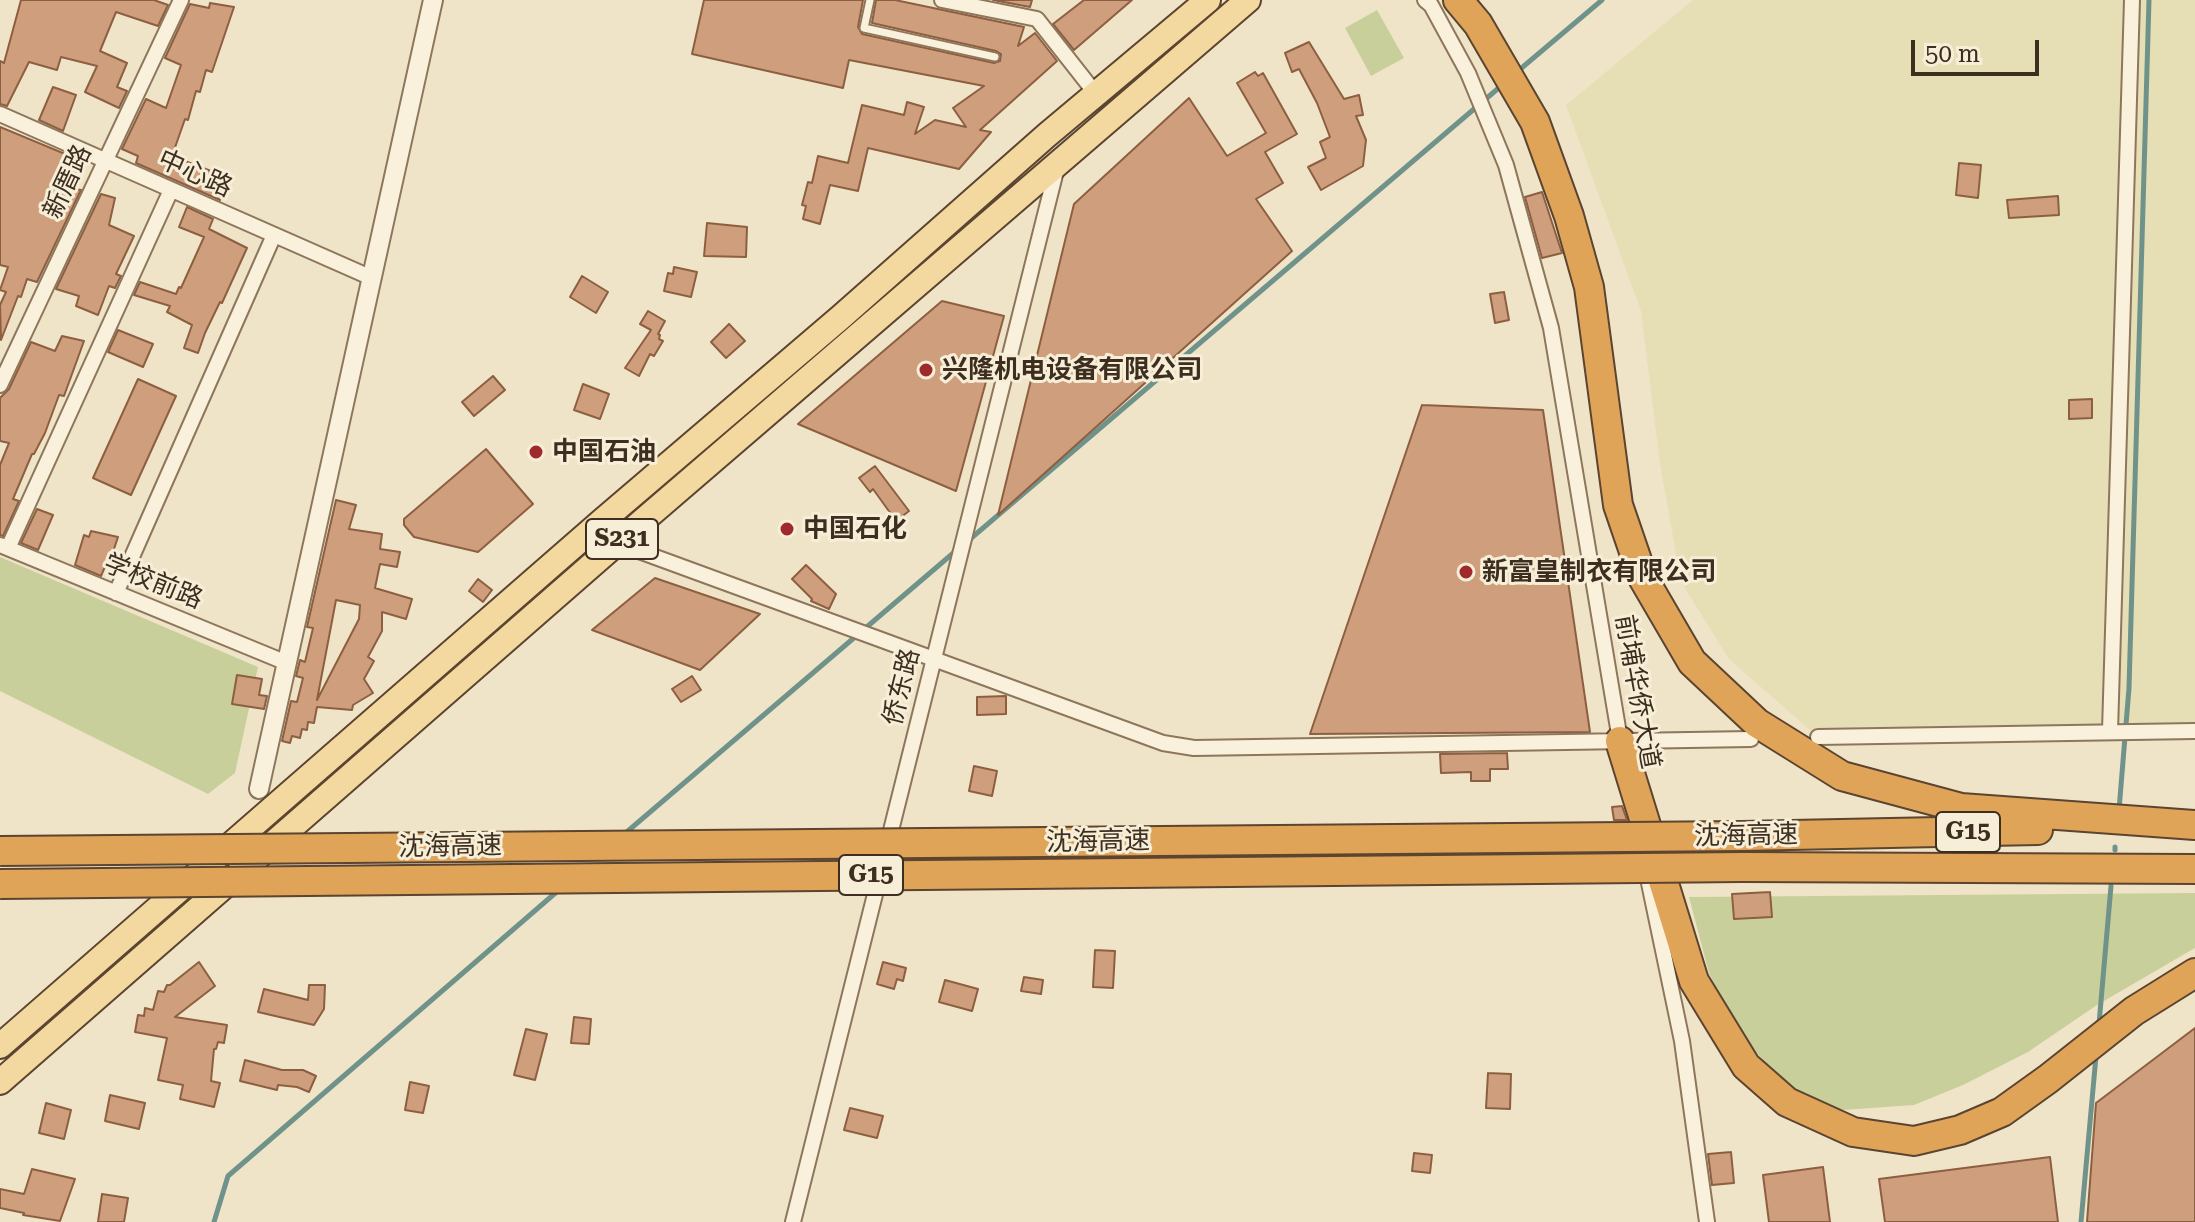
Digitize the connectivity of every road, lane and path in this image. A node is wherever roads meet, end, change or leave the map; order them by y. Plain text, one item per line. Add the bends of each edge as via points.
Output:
1 (181, 0) edge
2 (433, 0) edge
3 (870, 0) edge
4 (942, 0) edge
5 (1248, 0) edge
6 (1425, 0) edge
7 (1458, 0) edge
8 (2132, 0) edge
9 (1206, 1) edge
10 (995, 57) dead end
11 (1096, 94) junction
12 (0, 114) edge
13 (105, 161) junction
14 (1058, 163) junction
15 (171, 190) junction
16 (274, 235) junction
17 (372, 278) junction
18 (0, 385) edge
19 (617, 543) junction
20 (4, 547) edge
21 (116, 593) junction
22 (934, 659) junction
23 (287, 663) junction
24 (2120, 731) junction
25 (2195, 731) edge
26 (1818, 737) dead end
27 (1751, 739) dead end
28 (1620, 741) junction
29 (259, 789) dead end
30 (2195, 826) edge
31 (0, 851) edge
32 (2195, 869) edge
33 (0, 884) edge
34 (2195, 973) edge
35 (0, 1046) edge
36 (0, 1082) edge
37 (793, 1222) edge
38 (1707, 1222) edge

1 - 13 street, 新厝路
2 - 17 street
3 - 10 lane via 864,28
4 - 11 street via 1037,19
5 - 14 main road, S231
6 - 28 street, 前埔华侨大道 via 1468,73 1506,165 1551,328
7 - 30 highway via 1478,24 1535,122 1569,216 1589,287 1618,505 1643,578 1692,662 1757,723 1842,776 1961,808
8 - 24 street
9 - 11 main road, S231
11 - 35 main road, S231
12 - 13 street, 中心路
13 - 15 street, 中心路
13 - 18 street, 新厝路
14 - 19 main road, S231
14 - 22 street, 侨东路
15 - 16 street, 中心路
15 - 20 street
16 - 17 street, 中心路
16 - 21 street
17 - 23 street
19 - 22 street
19 - 36 main road, S231
20 - 21 street, 学校前路
21 - 23 street, 学校前路
22 - 28 street via 1163,743 1194,748
22 - 37 street, 侨东路
23 - 29 street
24 - 25 street
24 - 26 street
27 - 28 street
28 - 34 highway via 1694,981 1746,1066 1787,1102 1853,1132 1914,1141 2002,1112 2134,1011
28 - 38 street, 前埔华侨大道 via 1682,1041
30 - 31 highway, 沈海高速 / G15, bridge via 1742,836
32 - 33 highway, 沈海高速 / G15, bridge via 1743,867

